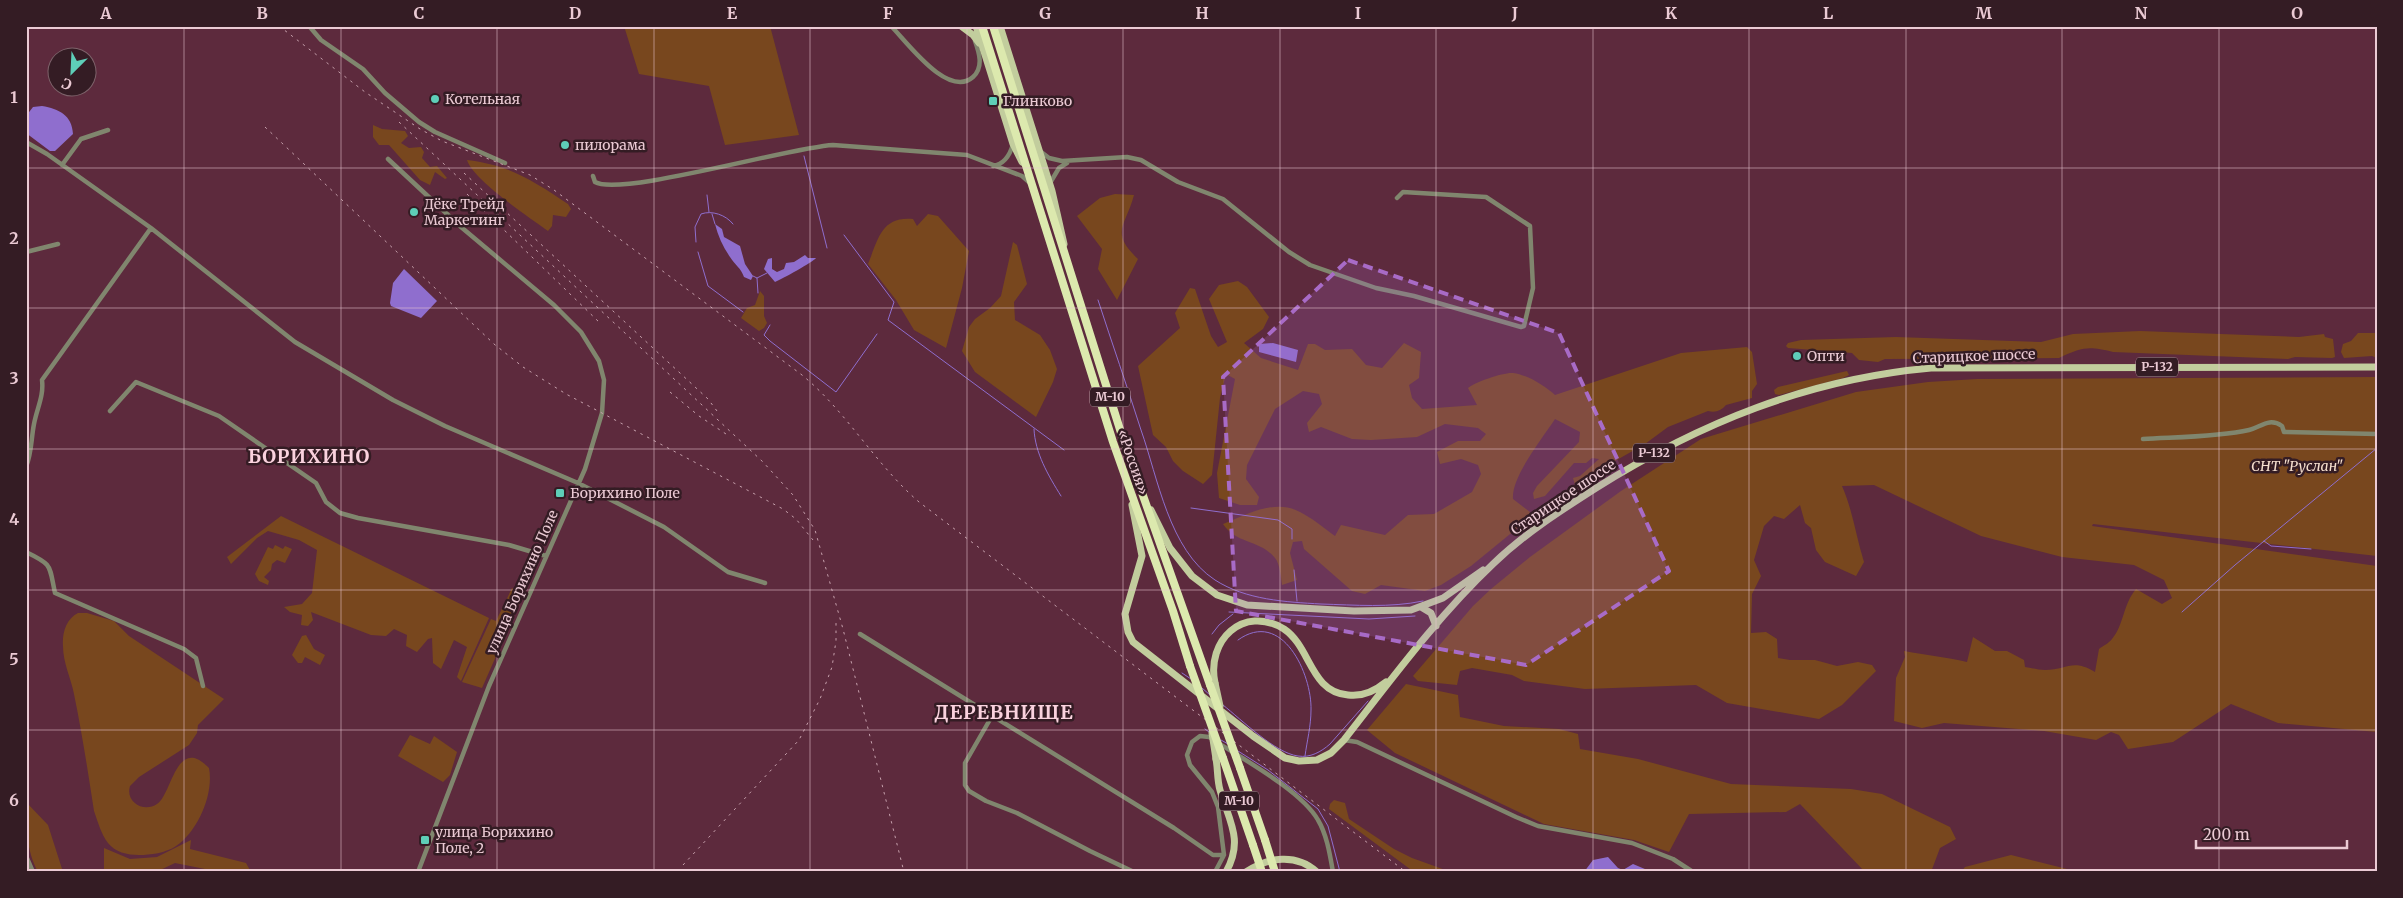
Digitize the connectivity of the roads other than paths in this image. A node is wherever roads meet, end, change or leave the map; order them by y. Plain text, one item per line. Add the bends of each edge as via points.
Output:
1 (309, 26) edge
2 (891, 26) edge
3 (961, 26) edge
4 (976, 26) edge
5 (982, 26) edge
6 (993, 26) edge
7 (1000, 26) edge
8 (1005, 26) edge
9 (973, 35) junction
10 (1005, 43) junction
11 (982, 48) junction
12 (1012, 68) junction
13 (1019, 108) junction
14 (108, 130) dead end
15 (26, 142) edge
16 (1013, 144) junction
17 (1039, 151) junction
18 (388, 159) dead end
19 (1070, 162) junction
20 (505, 163) dead end
21 (62, 165) junction
22 (992, 166) junction
23 (1030, 175) junction
24 (593, 176) dead end
25 (1050, 184) junction
26 (1033, 187) junction
27 (1397, 198) dead end
28 (151, 228) junction
29 (58, 244) dead end
30 (26, 252) edge
31 (1067, 258) junction
32 (2377, 367) edge
33 (110, 411) dead end
34 (2377, 434) edge
35 (2143, 439) dead end
36 (26, 467) edge
37 (578, 483) junction
38 (1138, 484) junction
39 (1128, 487) junction
40 (26, 552) edge
41 (546, 556) junction
42 (1492, 565) junction
43 (765, 583) dead end
44 (1421, 607) junction
45 (1436, 626) junction
46 (860, 634) dead end
47 (1396, 673) junction
48 (1212, 684) junction
49 (203, 686) dead end
50 (992, 716) junction
51 (1344, 740) junction
52 (1220, 758) junction
53 (1224, 855) junction
54 (26, 856) edge
55 (33, 872) edge
56 (418, 872) edge
57 (1134, 872) edge
58 (1215, 872) edge
59 (1226, 872) edge
60 (1246, 872) edge
61 (1262, 872) edge
62 (1275, 872) edge
63 (1317, 872) edge
64 (1333, 872) edge
65 (1693, 872) edge

1 - 20 street via 321,40 363,69 419,122
2 - 9 street via 932,68 955,82 969,80 978,70 980,60
3 - 9 main road
4 - 11 main road
5 - 23 highway, «Россия» / М-10
6 - 13 highway, «Россия» / М-10
7 - 10 main road
8 - 10 main road
9 - 11 main road
10 - 12 main road
11 - 16 main road
12 - 13 main road
12 - 17 main road
13 - 31 highway, «Россия» / М-10
14 - 21 street via 80,139
15 - 21 street
16 - 22 street via 1004,162
16 - 23 main road
17 - 19 street via 1053,160
17 - 25 main road
18 - 37 street, улица Борихино Поле via 435,204 554,306 590,343 602,367 604,404 594,443
19 - 25 street via 1059,168
19 - 27 street via 1127,157 1141,160 1178,182 1223,200 1288,252 1310,265 1376,288 1524,326 1533,288 1530,226 1486,197 1403,192
21 - 28 street
22 - 24 street via 967,155 833,145 812,146 748,162 631,183 605,186 595,182
22 - 26 street via 1022,176
23 - 26 highway, «Россия» / М-10
25 - 31 main road
26 - 39 highway, «Россия» / М-10
28 - 36 street via 42,380 44,391 34,422 32,453
28 - 37 street via 296,342 393,400
29 - 30 street
31 - 38 highway, «Россия» / М-10
32 - 42 main road, Старицкое шоссе / Р-132 via 1949,367 1898,372 1820,388 1738,413 1659,450 1550,518
33 - 41 street via 136,382 219,416 316,483 326,502 340,513 509,545
34 - 35 street via 2284,432 2282,426 2266,422 2246,430
37 - 41 street, улица Борихино Поле
37 - 43 street via 664,526 728,572
38 - 44 main road via 1176,557 1197,581 1224,598 1247,605 1281,608 1388,612
38 - 48 highway, «Россия» / М-10
39 - 51 main road, Старицкое шоссе via 1142,556 1125,614 1133,642 1258,740 1286,758 1317,760
39 - 52 highway, «Россия» / М-10, bridge via 1173,611
40 - 49 street via 46,561 55,593 184,649 196,658
41 - 56 street, улица Борихино Поле via 489,686
42 - 44 main road via 1448,596
42 - 45 main road, Старицкое шоссе / Р-132
44 - 45 main road via 1431,613
45 - 47 main road, Старицкое шоссе / Р-132
46 - 50 street
47 - 48 main road via 1368,693 1353,696 1336,692 1317,678 1289,634 1273,624 1259,622 1237,627 1221,642 1213,660
47 - 51 main road, Старицкое шоссе / Р-132
48 - 62 highway, «Россия» / М-10, bridge
50 - 53 street via 1213,855
50 - 57 street via 965,763 965,785 969,791
51 - 65 street via 1357,742 1538,826 1632,843 1673,858
52 - 59 main road via 1218,785 1236,840
52 - 61 highway, «Россия» / М-10, bridge
53 - 58 street
53 - 64 street via 1215,798 1187,759 1190,745 1200,736 1209,737 1273,779 1308,807 1320,822
54 - 55 street
60 - 63 main road via 1266,861 1281,859 1299,862

